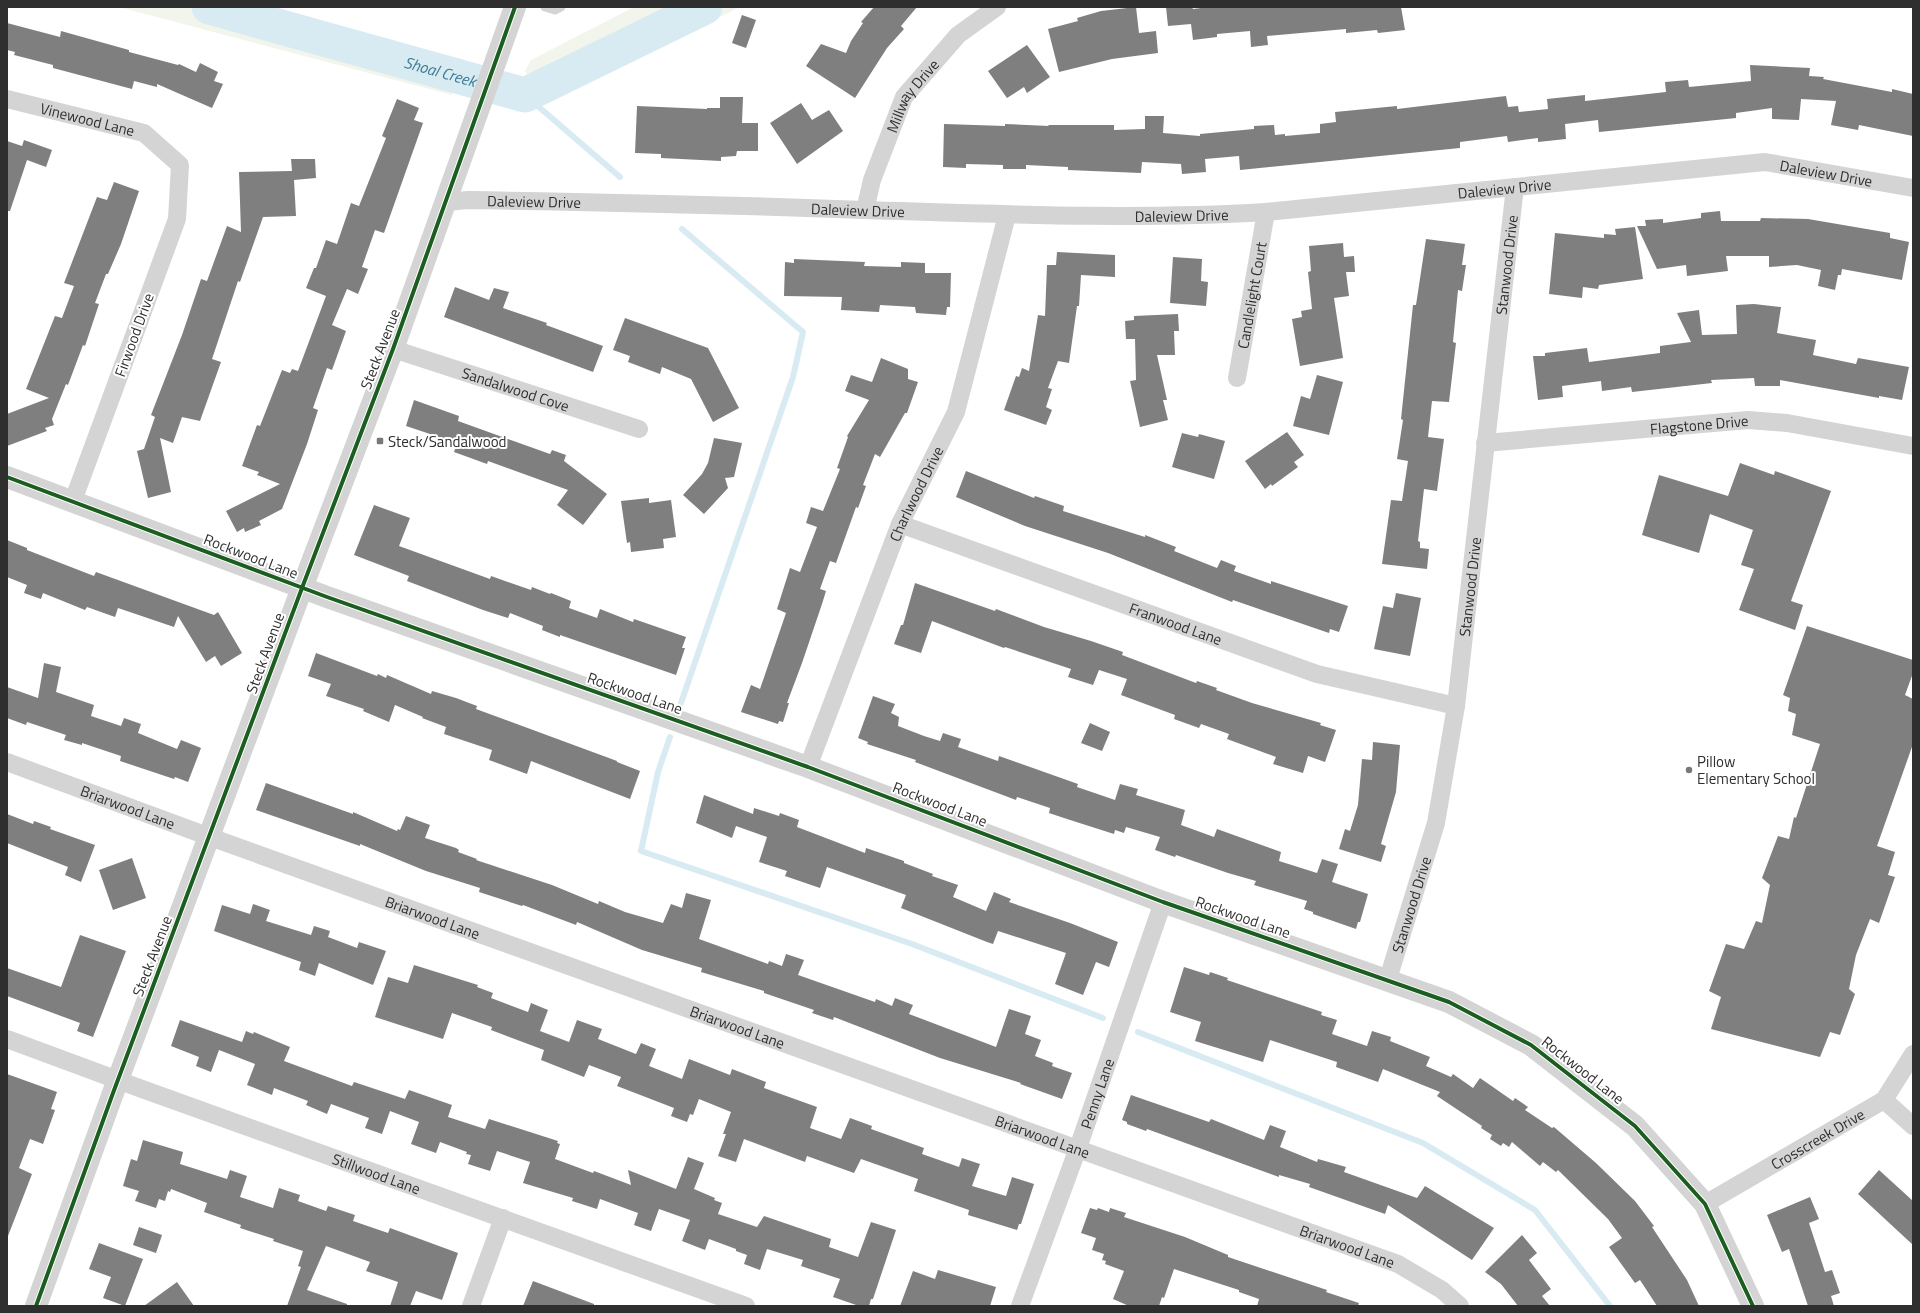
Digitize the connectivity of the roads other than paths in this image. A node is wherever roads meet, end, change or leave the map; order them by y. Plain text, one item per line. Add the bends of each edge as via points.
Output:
1 (515, 7) edge
2 (545, 7) edge
3 (561, 7) edge
4 (997, 7) edge
5 (7, 99) edge
6 (180, 165) joint
7 (1515, 187) junction
8 (1913, 188) edge
9 (446, 202) junction
10 (865, 210) junction
11 (1266, 212) junction
12 (1007, 215) junction
13 (393, 349) junction
14 (1237, 378) dead end
15 (639, 429) dead end
16 (1485, 443) junction
17 (1913, 446) edge
18 (7, 477) edge
19 (74, 501) junction
20 (900, 524) junction
21 (302, 588) junction
22 (1456, 706) junction
23 (7, 762) edge
24 (808, 767) junction
25 (210, 837) junction
26 (1163, 902) junction
27 (1388, 979) junction
28 (7, 1039) edge
29 (1913, 1054) edge
30 (118, 1080) junction
31 (1884, 1100) junction
32 (1913, 1126) edge
33 (1078, 1148) junction
34 (1705, 1204) junction
35 (503, 1218) junction
36 (36, 1306) edge
37 (471, 1306) edge
38 (746, 1306) edge
39 (1020, 1306) edge
40 (1460, 1306) edge
41 (1753, 1306) edge

1 - 9 street, Steck Avenue
2 - 3 lane via 555,10
4 - 10 street, Millway Drive via 958,35 904,97 872,180
5 - 6 street, Vinewood Lane via 144,133
6 - 19 street, Firwood Drive via 177,219
7 - 8 street, Daleview Drive via 1765,162
7 - 11 street, Daleview Drive
7 - 16 street, Stanwood Drive
9 - 10 street, Daleview Drive via 620,202
9 - 13 street, Steck Avenue
10 - 12 street, Daleview Drive
11 - 12 street, Daleview Drive via 1196,216
11 - 14 street, Candlelight Court
12 - 20 street, Charlwood Drive via 956,412
13 - 15 street, Sandalwood Cove
13 - 21 street, Steck Avenue
16 - 17 street, Flagstone Drive via 1748,420 1787,423
16 - 22 street, Stanwood Drive
18 - 19 street, Rockwood Lane
19 - 21 street, Rockwood Lane
20 - 22 street, Franwood Lane via 1317,674
20 - 24 street, Charlwood Drive
21 - 24 street, Rockwood Lane
21 - 25 street, Steck Avenue
22 - 27 street, Stanwood Drive via 1436,824
23 - 25 street, Briarwood Lane
24 - 26 street, Rockwood Lane
25 - 30 street, Steck Avenue
25 - 33 street, Briarwood Lane
26 - 27 street, Rockwood Lane
26 - 33 street, Penny Lane
27 - 34 street, Rockwood Lane via 1449,1002 1532,1045 1635,1126
28 - 30 street, Stillwood Lane
29 - 31 street, Crosscreek Drive
30 - 35 street, Stillwood Lane
30 - 36 street, Steck Avenue
31 - 32 street
31 - 34 street, Crosscreek Drive
33 - 39 street, Penny Lane
33 - 40 street, Briarwood Lane via 1398,1264 1442,1290
34 - 41 street, Rockwood Lane
35 - 37 street
35 - 38 street, Stillwood Lane

